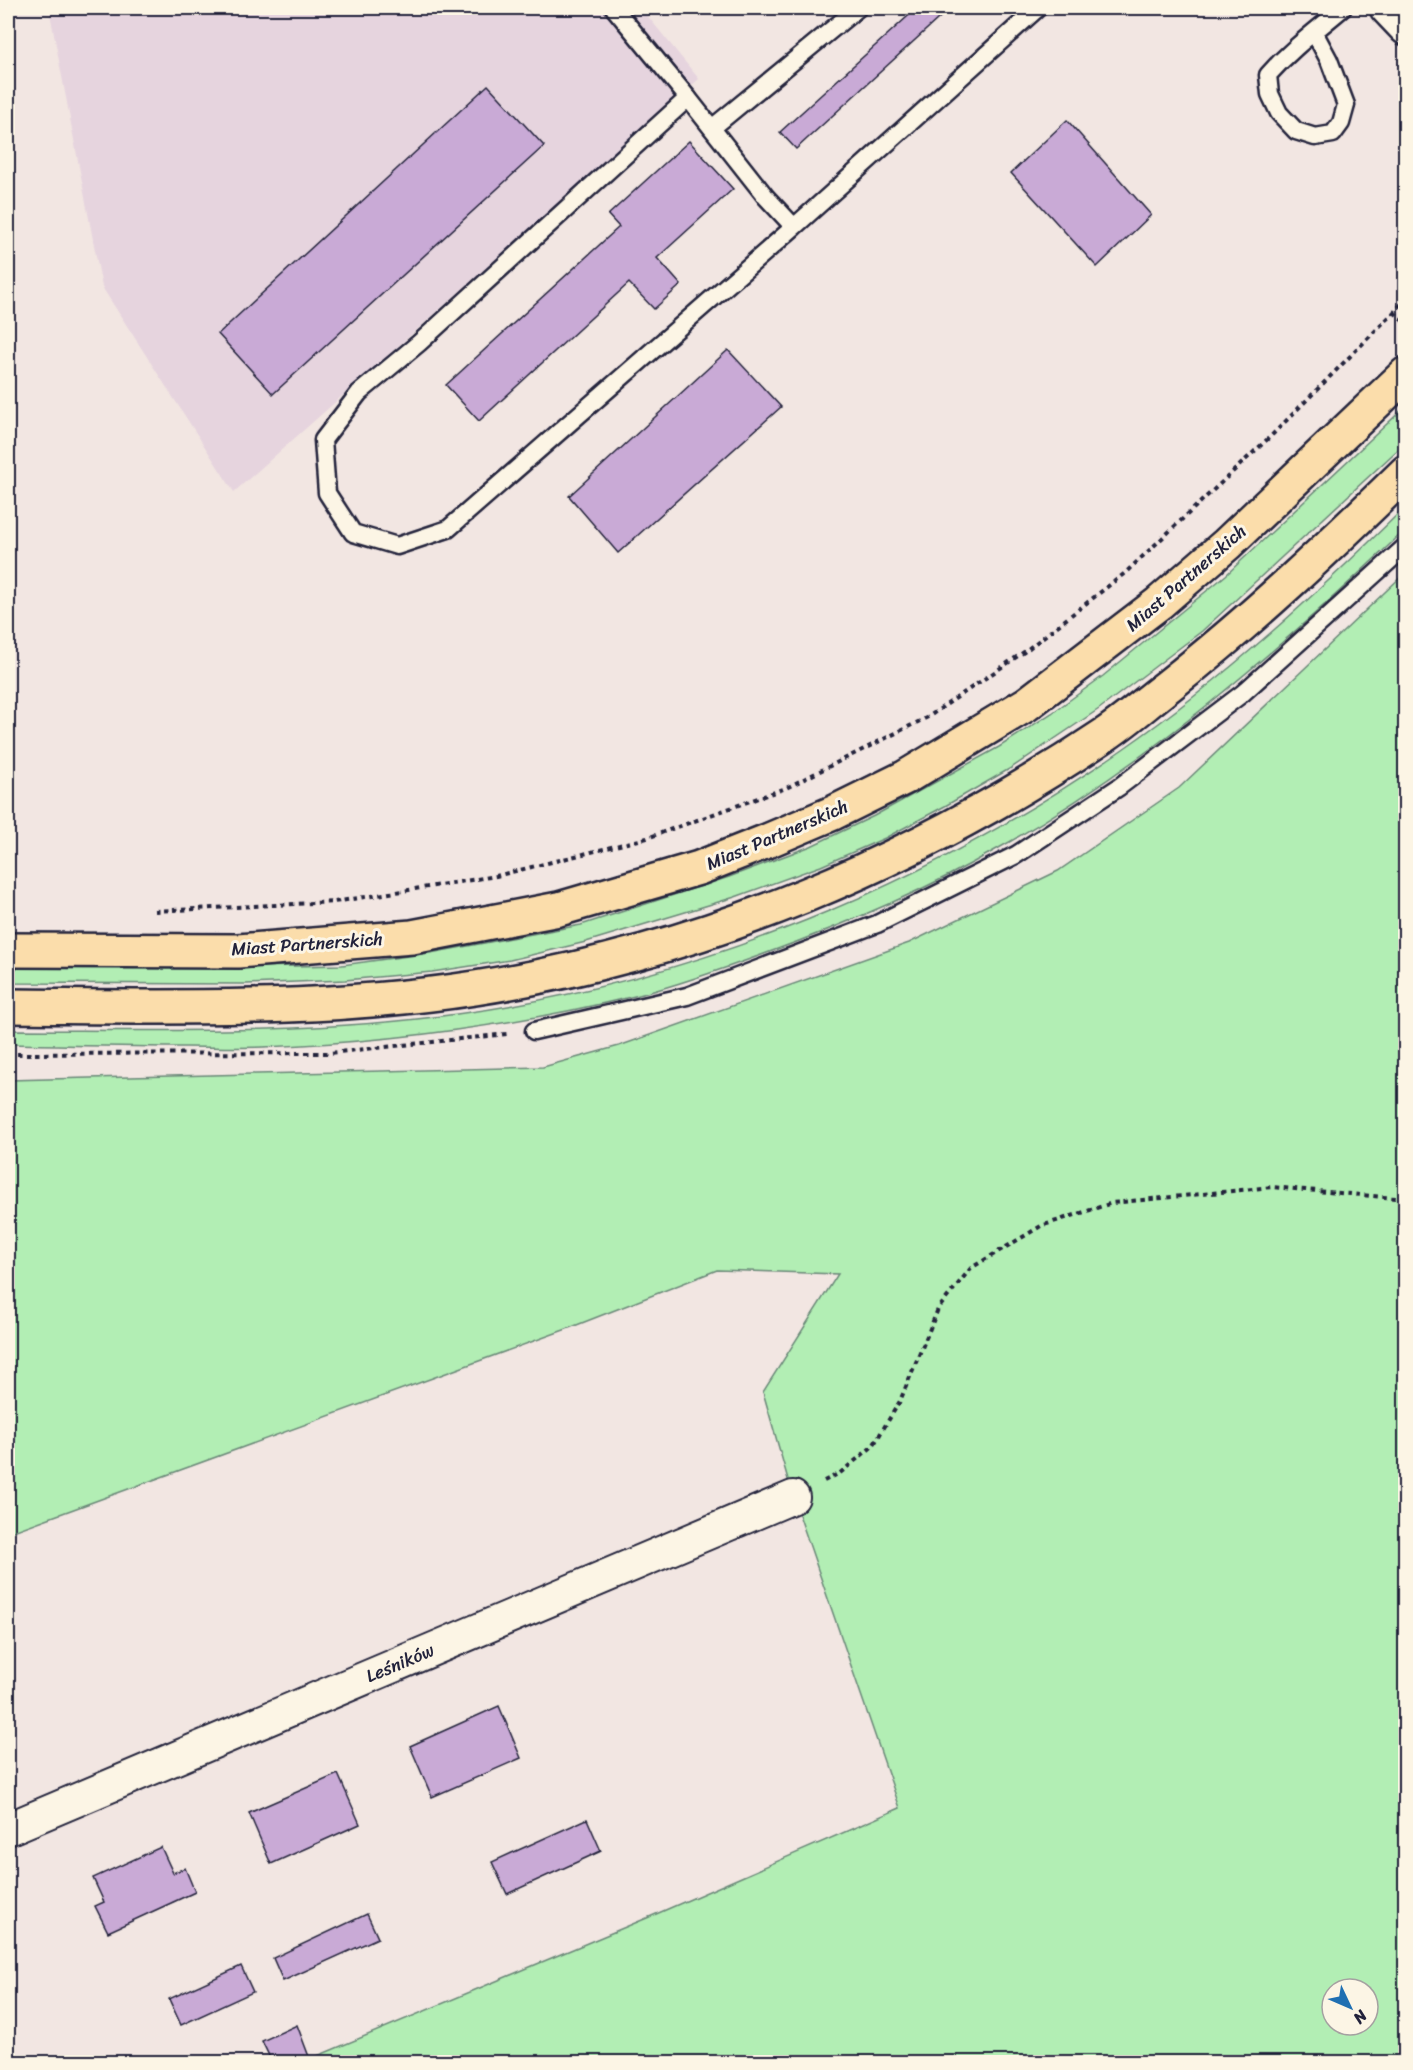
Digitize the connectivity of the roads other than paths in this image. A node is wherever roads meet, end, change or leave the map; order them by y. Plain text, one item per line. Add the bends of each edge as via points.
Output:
1 (614, 8) edge
2 (858, 8) edge
3 (1038, 8) edge
4 (1343, 8) edge
5 (1388, 8) edge
6 (1406, 28) edge
7 (1314, 32) junction
8 (688, 98) junction
9 (712, 128) junction
10 (794, 227) junction
11 (1406, 374) edge
12 (1406, 472) edge
13 (1406, 546) edge
14 (8, 950) edge
15 (8, 1006) edge
16 (534, 1031) road end
17 (793, 1497) road end
18 (8, 1829) edge

1 - 8 lane
2 - 9 lane
3 - 10 lane
4 - 7 lane
5 - 6 main road
7 - 7 lane via 1346,105 1333,134 1316,137 1296,131 1279,113 1270,94 1268,75
8 - 9 lane
8 - 10 lane via 359,393 323,440 327,493 353,533 396,546 448,529
9 - 10 lane
11 - 14 main road, Miast Partnerskich via 1160,603 1027,704 906,777 767,841 699,868 559,909 412,937 238,951
12 - 15 main road via 1261,609 1109,732 958,825 757,915 603,962 523,980 416,996 235,1007
13 - 16 lane via 1243,693 1119,788 1016,855 877,924 687,996
17 - 18 street, Leśników

